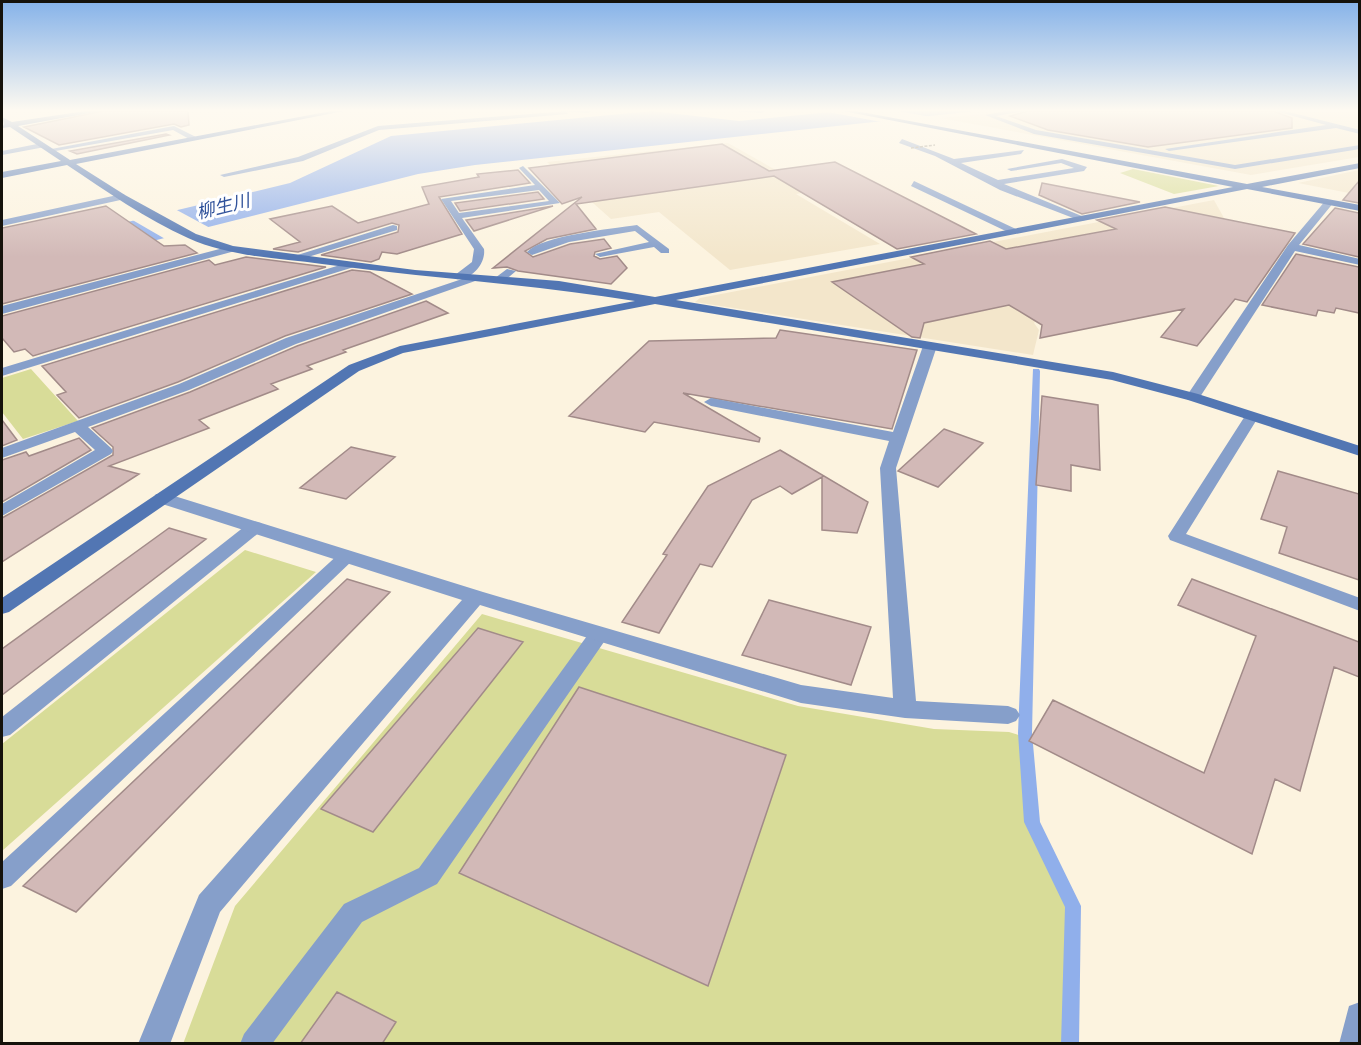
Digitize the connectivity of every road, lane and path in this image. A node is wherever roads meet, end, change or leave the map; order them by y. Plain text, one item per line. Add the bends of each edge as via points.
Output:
1 (64, 160) edge
2 (80, 160) edge
3 (296, 160) edge
4 (946, 160) edge
5 (966, 160) edge
6 (1120, 160) edge
7 (1121, 160) edge
8 (1198, 160) edge
9 (1276, 160) edge
10 (68, 162) junction
11 (950, 162) junction
12 (1138, 163) junction
13 (1359, 165) edge
14 (523, 168) dead end
15 (1011, 169) dead end
16 (2, 175) edge
17 (224, 175) dead end
18 (997, 183) junction
19 (1268, 183) junction
20 (914, 184) dead end
21 (541, 187) junction
22 (1252, 187) junction
23 (122, 196) junction
24 (1359, 200) edge
25 (1329, 202) junction
26 (1359, 208) edge
27 (456, 216) junction
28 (1084, 219) junction
29 (2, 223) edge
30 (393, 228) dead end
31 (1015, 232) junction
32 (1292, 247) junction
33 (231, 249) junction
34 (532, 252) dead end
35 (600, 254) dead end
36 (294, 258) junction
37 (1359, 262) edge
38 (350, 265) junction
39 (511, 271) dead end
40 (466, 278) junction
41 (499, 280) junction
42 (645, 301) junction
43 (2, 310) edge
44 (930, 346) junction
45 (2, 372) edge
46 (1192, 397) junction
47 (711, 402) dead end
48 (1252, 416) junction
49 (78, 426) junction
50 (898, 438) junction
51 (1359, 451) edge
52 (2, 453) edge
53 (162, 498) junction
54 (2, 511) edge
55 (255, 527) junction
56 (347, 556) junction
57 (476, 597) junction
58 (1359, 605) edge
59 (2, 607) edge
60 (599, 634) junction
61 (905, 709) junction
62 (1008, 716) dead end
63 (2, 729) edge
64 (2, 878) edge
65 (1359, 1017) edge
66 (154, 1044) edge
67 (254, 1044) edge
68 (1355, 1044) edge

1 - 10 street
2 - 10 street
3 - 17 lane
4 - 11 lane
5 - 11 lane
6 - 12 street
7 - 12 street
8 - 9 lane via 1235,166
10 - 16 street
10 - 23 street
11 - 18 lane
12 - 19 street
12 - 22 street
13 - 19 street
14 - 21 lane
15 - 18 lane via 1062,161 1084,169
18 - 28 lane
19 - 22 street
19 - 24 street
20 - 31 lane
21 - 27 lane via 445,199
21 - 27 lane via 556,203
22 - 25 street
22 - 28 street
23 - 29 street
23 - 33 street via 192,236
25 - 26 street
25 - 32 street
27 - 40 lane via 481,257
28 - 31 street
30 - 36 street
31 - 42 street
32 - 37 street
32 - 46 street
33 - 36 street
33 - 43 street
34 - 35 lane via 568,239 637,228 661,247
36 - 38 street
38 - 40 street
38 - 45 street
39 - 41 lane
40 - 41 street
40 - 49 street via 291,341 184,387
41 - 42 street via 559,285
42 - 44 street
42 - 53 street via 400,350 354,368
44 - 46 street via 1113,376
44 - 50 street
46 - 48 street
47 - 50 street
48 - 51 street
48 - 58 lane via 1176,536
49 - 52 street
49 - 54 street via 105,451
50 - 61 street via 888,468
53 - 55 street
53 - 59 street
55 - 56 street
55 - 63 lane
56 - 57 street
56 - 64 lane
57 - 60 street
57 - 66 street via 209,904
60 - 61 street via 801,694
60 - 67 lane via 428,876 353,914
61 - 62 street
65 - 68 street

